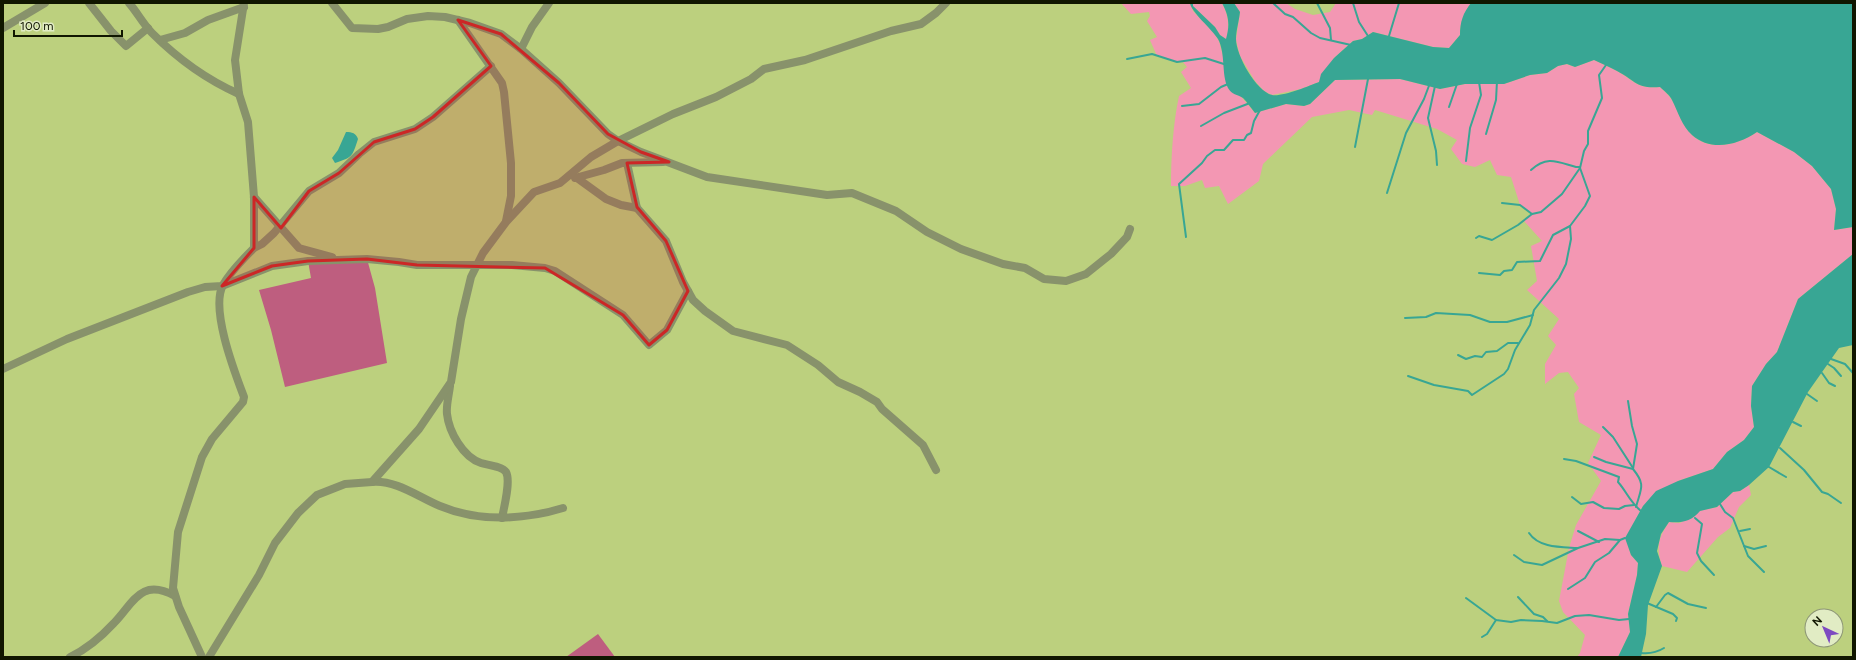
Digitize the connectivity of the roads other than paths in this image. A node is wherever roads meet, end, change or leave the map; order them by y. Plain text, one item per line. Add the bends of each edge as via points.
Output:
1 (45, 3) edge
2 (89, 3) edge
3 (129, 3) edge
4 (332, 3) edge
5 (549, 3) edge
6 (946, 3) edge
7 (244, 5) edge
8 (458, 20) junction
9 (3, 28) edge
10 (148, 28) junction
11 (160, 40) junction
12 (521, 49) junction
13 (491, 66) junction
14 (239, 94) junction
15 (618, 141) junction
16 (627, 162) junction
17 (669, 162) junction
18 (577, 178) junction
19 (560, 183) junction
20 (254, 197) junction
21 (637, 208) junction
22 (506, 222) junction
23 (279, 226) junction
24 (1130, 229) dead end
25 (254, 248) junction
26 (345, 259) junction
27 (477, 265) junction
28 (222, 286) junction
29 (688, 291) junction
30 (3, 369) edge
31 (451, 382) junction
32 (936, 470) dead end
33 (372, 482) junction
34 (563, 508) dead end
35 (502, 518) junction
36 (175, 596) junction
37 (70, 657) edge
38 (202, 657) edge
39 (209, 657) edge

1 - 9 street
2 - 10 street via 126,46
3 - 10 street
4 - 8 street via 352,28 378,29 407,19 428,16
5 - 12 street via 532,27
6 - 15 street via 921,24 805,60 764,69 751,79 716,97 673,114
7 - 11 street via 208,20 186,33
7 - 14 street via 235,56
8 - 12 street via 501,34
8 - 13 street
10 - 11 street
11 - 14 street via 199,74
12 - 15 street
13 - 22 street via 502,83 510,150 511,196
13 - 23 street via 433,117 415,129 374,142 340,174 313,188
14 - 20 street via 248,122
15 - 17 street
15 - 19 street via 591,157
16 - 17 street
16 - 18 street
16 - 21 street
17 - 24 street via 707,177 827,195 852,193 896,211 927,232 961,249 1003,264 1026,268 1044,278 1066,281 1086,274 1111,254
18 - 19 street
18 - 21 street via 606,199
19 - 22 street via 534,192
20 - 23 street
20 - 25 street
21 - 29 street via 666,241
22 - 27 street
23 - 25 street via 262,244
23 - 26 street via 302,249
25 - 28 street
26 - 27 street via 417,265
26 - 28 street via 272,266
27 - 29 street via 512,265 555,271 623,315 649,345 667,330
27 - 31 street via 461,319
28 - 30 street via 205,287 172,298 67,338
28 - 36 street via 219,300 229,359 244,402 212,439 195,476 178,532 172,586
29 - 32 street via 693,300 705,311 733,331 787,345 818,365 838,382 877,402 923,445
31 - 33 street via 416,434
31 - 35 street via 447,413 458,443 476,461 503,469 507,473
33 - 35 street via 380,481 404,488 441,506 469,514
33 - 39 street via 338,486 318,495 303,508 275,543 259,575
34 - 35 street via 542,514
36 - 37 street via 157,589 138,595 103,634 84,650
36 - 38 street

